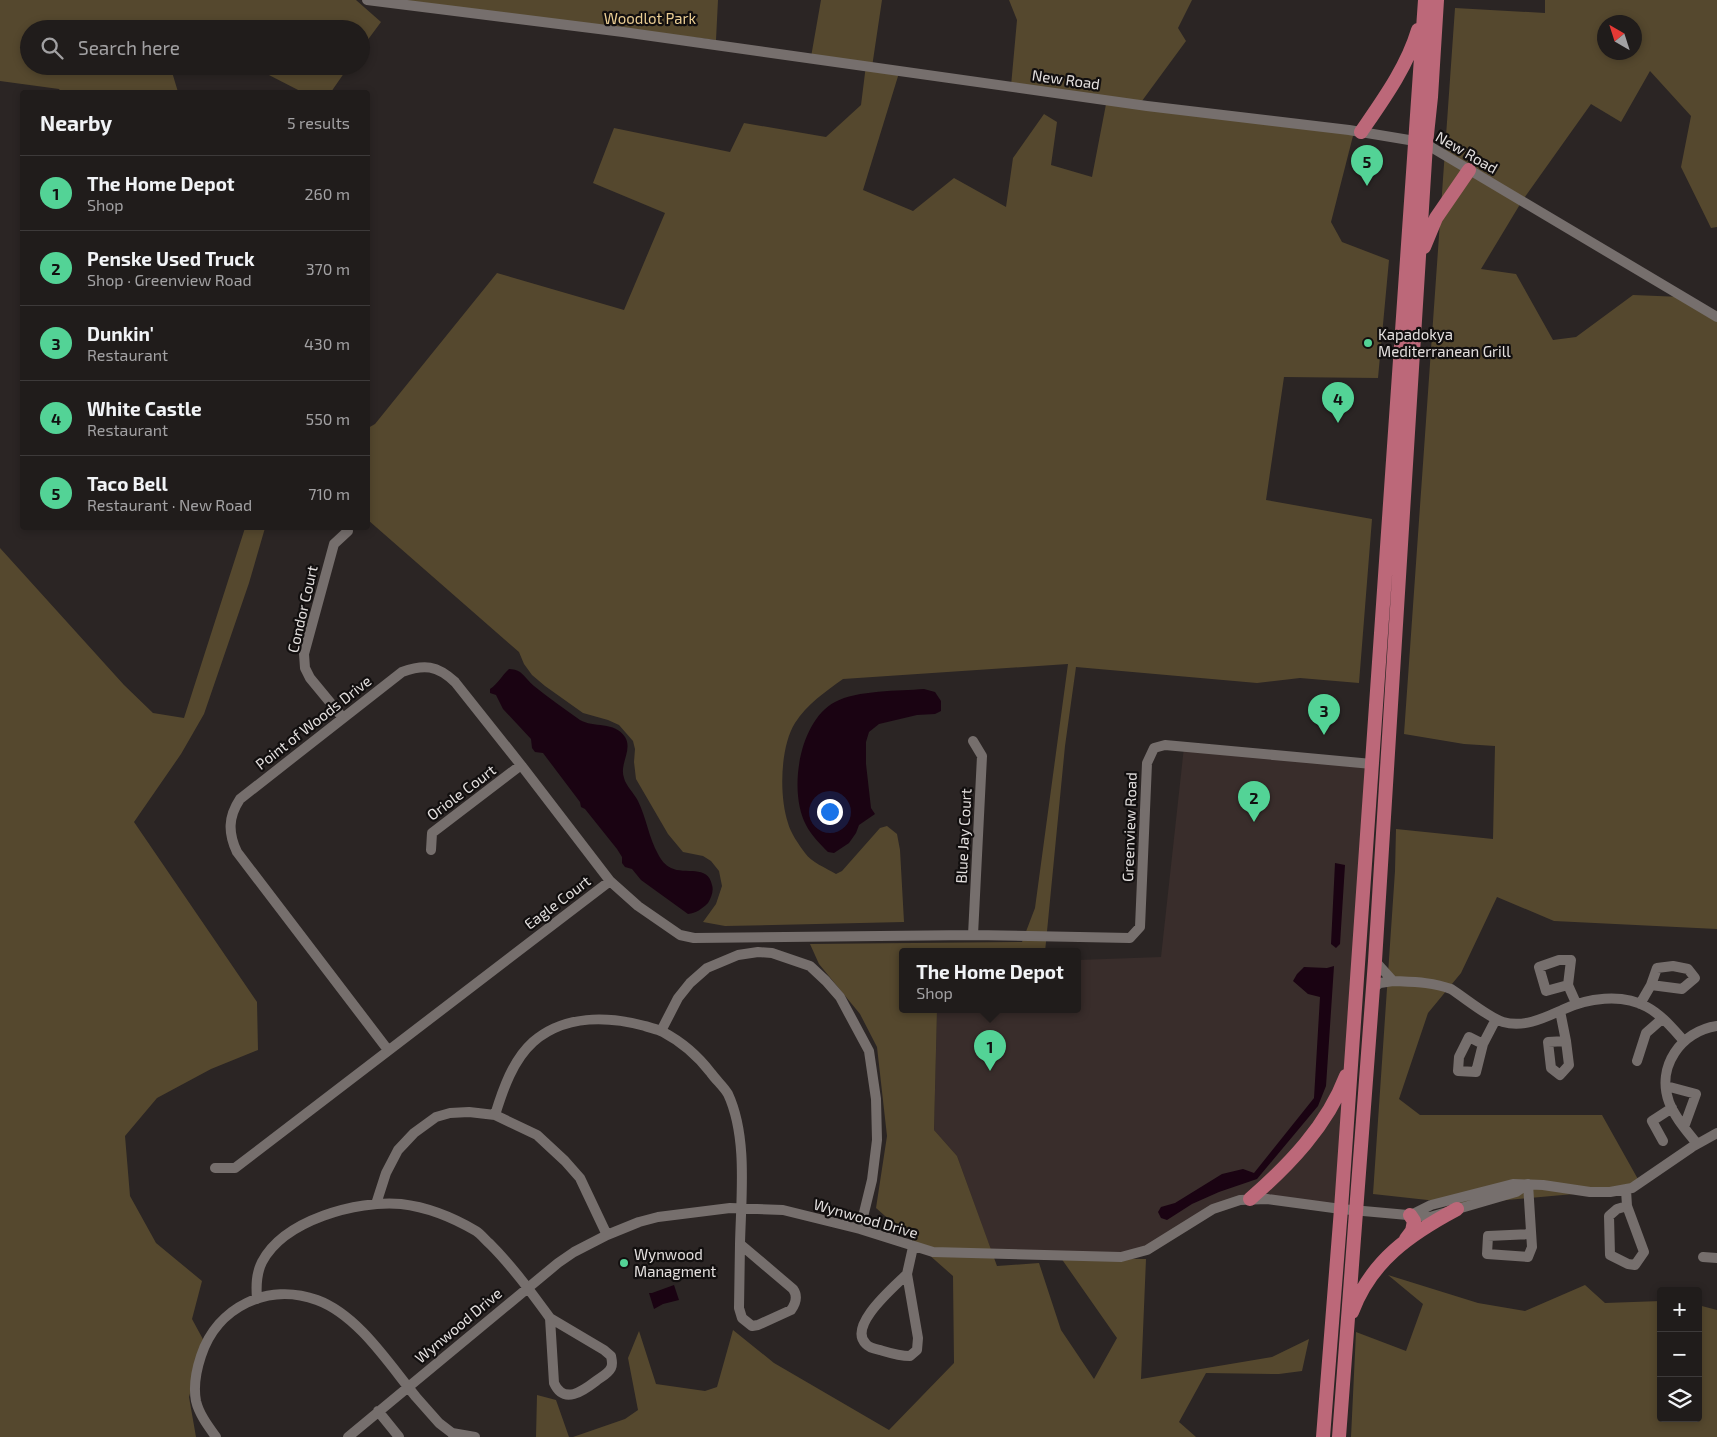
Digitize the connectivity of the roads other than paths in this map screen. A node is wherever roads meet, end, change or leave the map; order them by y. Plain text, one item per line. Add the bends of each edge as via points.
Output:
1 (366, 0) edge
2 (1437, 0) edge
3 (1424, 4) edge
4 (1361, 132) junction
5 (1421, 142) junction
6 (1469, 170) junction
7 (1418, 270) junction
8 (1717, 316) edge
9 (348, 531) dead end
10 (343, 718) junction
11 (973, 741) dead end
12 (1372, 764) junction
13 (521, 765) junction
14 (431, 850) dead end
15 (610, 881) junction
16 (973, 935) junction
17 (1375, 961) junction
18 (1393, 981) junction
19 (1568, 985) dead end
20 (1651, 985) dead end
21 (1373, 988) junction
22 (1576, 1003) junction
23 (1640, 1004) junction
24 (1560, 1011) junction
25 (1496, 1019) junction
26 (1662, 1019) junction
27 (1717, 1026) edge
28 (661, 1031) junction
29 (1566, 1041) dead end
30 (1684, 1041) junction
31 (1483, 1044) dead end
32 (388, 1050) junction
33 (1637, 1061) dead end
34 (1351, 1062) junction
35 (1666, 1086) junction
36 (1672, 1108) junction
37 (495, 1115) junction
38 (1684, 1127) junction
39 (1717, 1133) edge
40 (1663, 1141) dead end
41 (1697, 1144) junction
42 (215, 1168) dead end
43 (1280, 1173) junction
44 (1528, 1184) junction
45 (1626, 1190) junction
46 (1267, 1199) junction
47 (1250, 1200) junction
48 (376, 1204) junction
49 (1627, 1206) junction
50 (741, 1209) junction
51 (1341, 1209) junction
52 (1457, 1209) junction
53 (1357, 1211) junction
54 (1410, 1215) junction
55 (860, 1230) junction
56 (1531, 1234) junction
57 (607, 1235) junction
58 (1402, 1243) junction
59 (740, 1244) junction
60 (912, 1247) junction
61 (1703, 1257) dead end
62 (1717, 1258) edge
63 (907, 1274) junction
64 (527, 1287) junction
65 (257, 1299) junction
66 (550, 1318) junction
67 (1346, 1327) junction
68 (408, 1386) junction
69 (378, 1411) junction
70 (453, 1435) edge
71 (216, 1437) edge
72 (348, 1437) edge
73 (399, 1437) edge
74 (475, 1437) edge
75 (1323, 1437) edge
76 (1338, 1437) edge

1 - 4 street, New Road via 623,32 1146,106
2 - 5 highway
3 - 4 highway via 1408,56
3 - 5 highway
4 - 5 street, New Road
5 - 6 street, New Road
5 - 7 highway
5 - 12 highway
6 - 7 highway via 1436,218 1425,242
6 - 8 street, New Road
7 - 17 highway
9 - 10 street, Condor Court via 334,544 304,654 310,678
10 - 13 street, Point of Woods Drive via 402,672 425,666 433,668 455,682
10 - 32 street, Point of Woods Drive via 240,799 234,808 230,829 237,852
11 - 16 street, Blue Jay Court via 982,756
12 - 16 street, Greenview Road via 1154,748 1147,763 1140,927 1135,934 1130,938
12 - 34 highway
13 - 14 street, Oriole Court via 432,834
13 - 15 street, Point of Woods Drive
15 - 16 street, Eagle Court via 638,906 680,935
15 - 32 street, Eagle Court
17 - 18 street
17 - 21 highway
18 - 21 street
18 - 25 street via 1442,986
19 - 22 street
20 - 23 street
21 - 53 highway
22 - 23 street via 1610,999
22 - 24 street
23 - 26 street
24 - 25 street via 1534,1021 1504,1022
24 - 29 street
25 - 31 street
26 - 30 street
26 - 33 street via 1646,1033
27 - 30 street via 1703,1029
28 - 37 street via 624,1020 586,1019 556,1027 534,1042 518,1059 501,1093
28 - 50 street via 699,1058 727,1093 740,1140
28 - 55 street via 678,998 690,983 707,968 738,955 772,953 810,966 826,981 840,997 870,1051 877,1140 872,1180
30 - 35 street via 1670,1062
32 - 42 street, Eagle Court via 234,1168
34 - 43 highway via 1338,1096 1325,1118
34 - 51 highway
35 - 36 street
35 - 38 street via 1696,1094
36 - 38 street
36 - 40 street via 1652,1122
37 - 48 street via 450,1113 436,1117 414,1133 398,1150
37 - 57 street via 537,1135 565,1161 580,1178
38 - 41 street
39 - 41 street
41 - 45 street
43 - 46 highway
43 - 47 highway
44 - 45 street via 1590,1192
44 - 52 street, Wynwood Drive via 1516,1192
44 - 54 street via 1513,1184 1431,1205
44 - 56 street
45 - 49 street
46 - 47 street, Wynwood Drive
46 - 51 street, Wynwood Drive
47 - 60 street, Wynwood Drive via 1213,1209 1156,1245 1121,1256 933,1252
48 - 64 street via 402,1204 438,1212 477,1232
48 - 65 street via 332,1212 282,1240 263,1261 256,1283
49 - 49 street via 1644,1252 1635,1265 1610,1255 1609,1216
50 - 55 street, Wynwood Drive via 783,1210
50 - 57 street, Wynwood Drive via 658,1217
50 - 59 street
51 - 53 street, Wynwood Drive
51 - 75 highway
52 - 54 street, Wynwood Drive via 1430,1217
52 - 58 highway
53 - 54 street, Wynwood Drive
53 - 67 highway
54 - 58 highway via 1414,1221 1412,1231
55 - 60 street, Wynwood Drive
56 - 56 street via 1532,1248 1528,1257 1487,1254 1488,1236
57 - 64 street, Wynwood Drive via 566,1257
58 - 67 highway via 1372,1273 1356,1300
59 - 59 street via 739,1308 742,1318 752,1326 792,1310 796,1299 793,1289
60 - 63 street
61 - 62 street
63 - 63 street via 866,1317 860,1329 866,1346 898,1356 910,1356 917,1350 918,1338
64 - 66 street
64 - 68 street, Wynwood Drive
65 - 68 street via 288,1294 316,1299 332,1307 370,1340
65 - 71 street via 224,1316 205,1343 196,1371 196,1402
66 - 66 street via 557,1389 570,1395 609,1372 611,1356
67 - 76 highway
68 - 69 street, Wynwood Drive
68 - 70 street
69 - 72 street, Wynwood Drive
69 - 73 street
70 - 74 street

